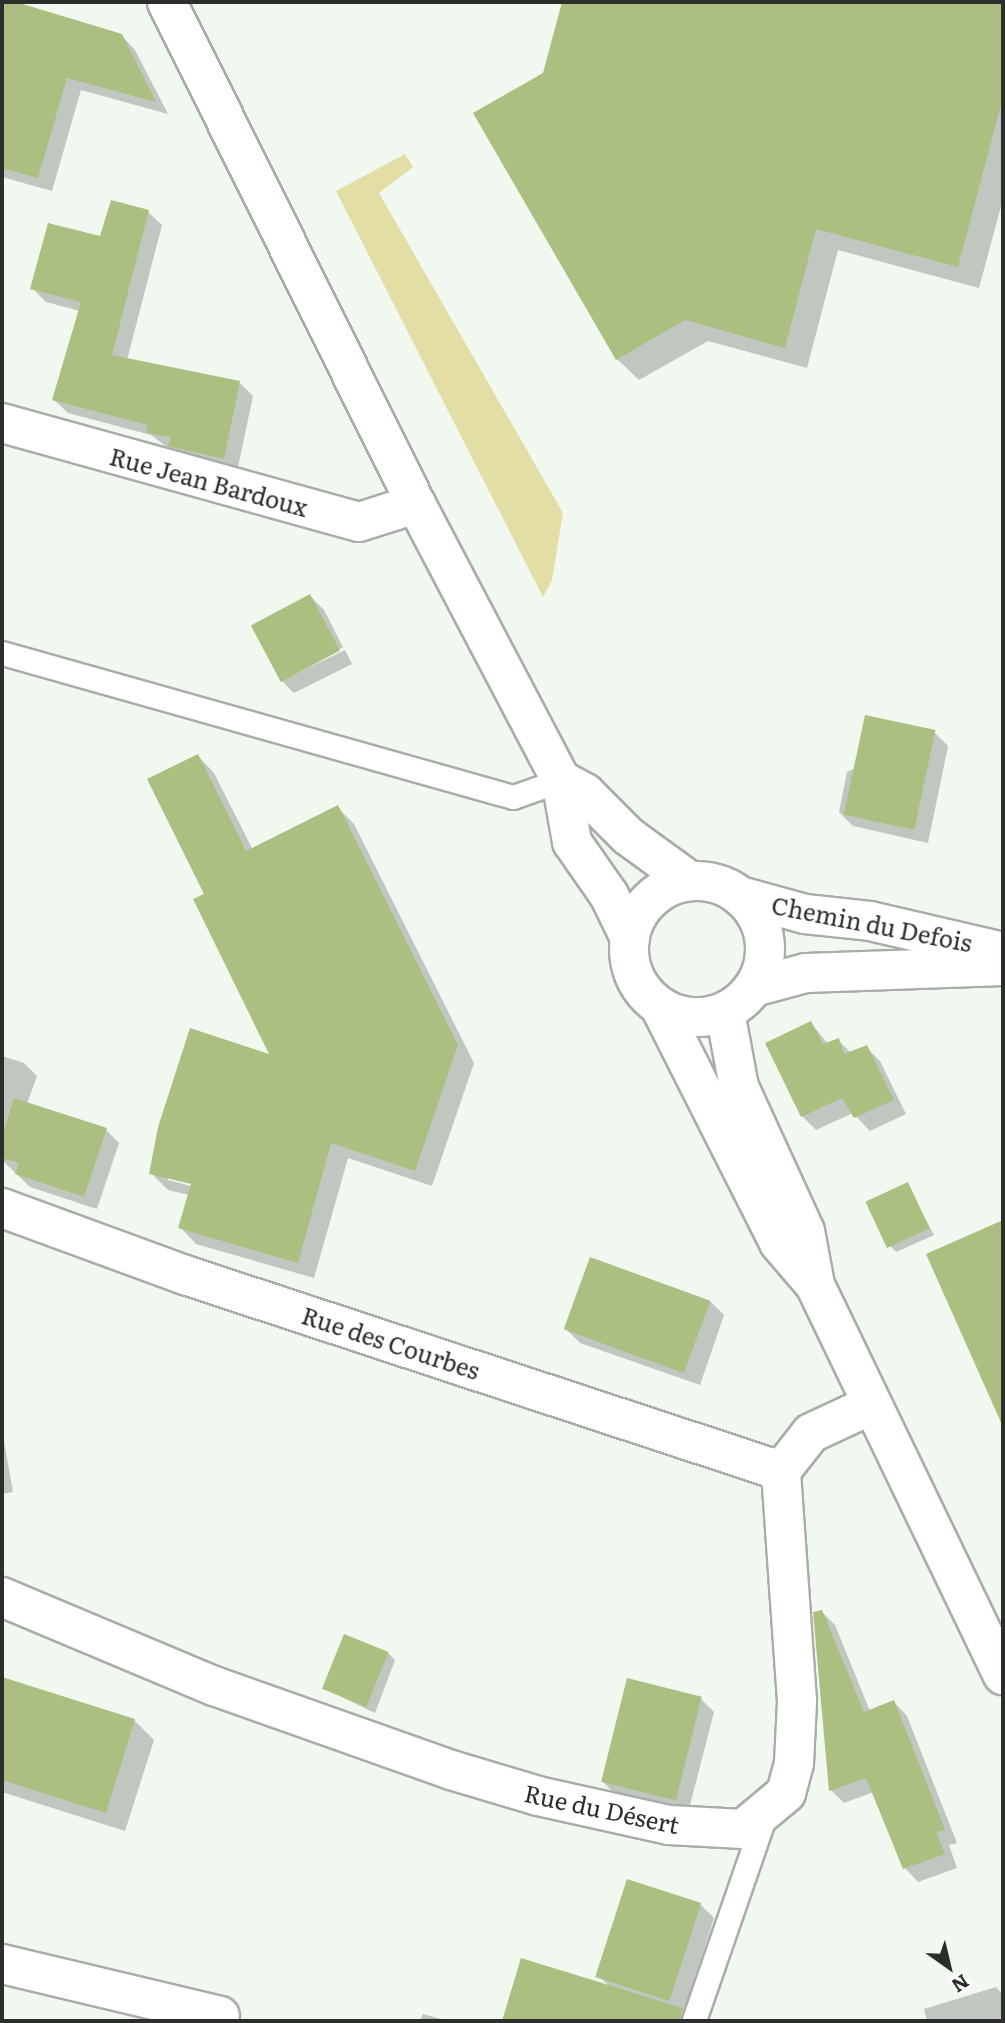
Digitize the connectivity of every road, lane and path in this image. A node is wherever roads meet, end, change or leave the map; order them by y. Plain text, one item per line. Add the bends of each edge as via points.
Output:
1 (167, 2) edge
2 (2, 424) edge
3 (416, 504) junction
4 (2, 653) edge
5 (561, 780) junction
6 (690, 881) junction
7 (740, 896) junction
8 (629, 938) junction
9 (1003, 952) edge
10 (1003, 966) edge
11 (754, 988) junction
12 (660, 1007) junction
13 (725, 1012) junction
14 (2, 1208) edge
15 (815, 1284) junction
16 (871, 1405) junction
17 (781, 1471) junction
18 (2, 1597) edge
19 (1003, 1675) edge
20 (765, 1814) junction
21 (2, 1964) edge
22 (220, 2016) dead end
23 (694, 2020) edge

1 - 3 street
2 - 3 street, Rue Jean Bardoux via 359,522
3 - 5 street
4 - 5 lane via 513,797
5 - 6 street via 585,793 628,836
5 - 8 street via 572,842 609,895
6 - 7 street via 725,886
6 - 8 street via 666,888 645,904
7 - 9 street, Chemin du Defois via 805,914 870,921
7 - 11 street via 761,923 764,939 765,956
8 - 12 street via 638,984
10 - 11 street, Chemin du Defois via 806,973
11 - 13 street
12 - 13 street via 699,1017
12 - 15 street via 779,1243
13 - 15 street via 739,1087 805,1231
14 - 17 street, Rue des Courbes via 185,1275
15 - 16 street
16 - 17 street via 811,1433
16 - 19 street
17 - 20 street, Rue du Désert via 797,1701 794,1763 786,1793
18 - 20 street, Rue du Désert via 214,1686 366,1742 538,1796 711,1830 743,1829
20 - 23 lane
21 - 22 street

